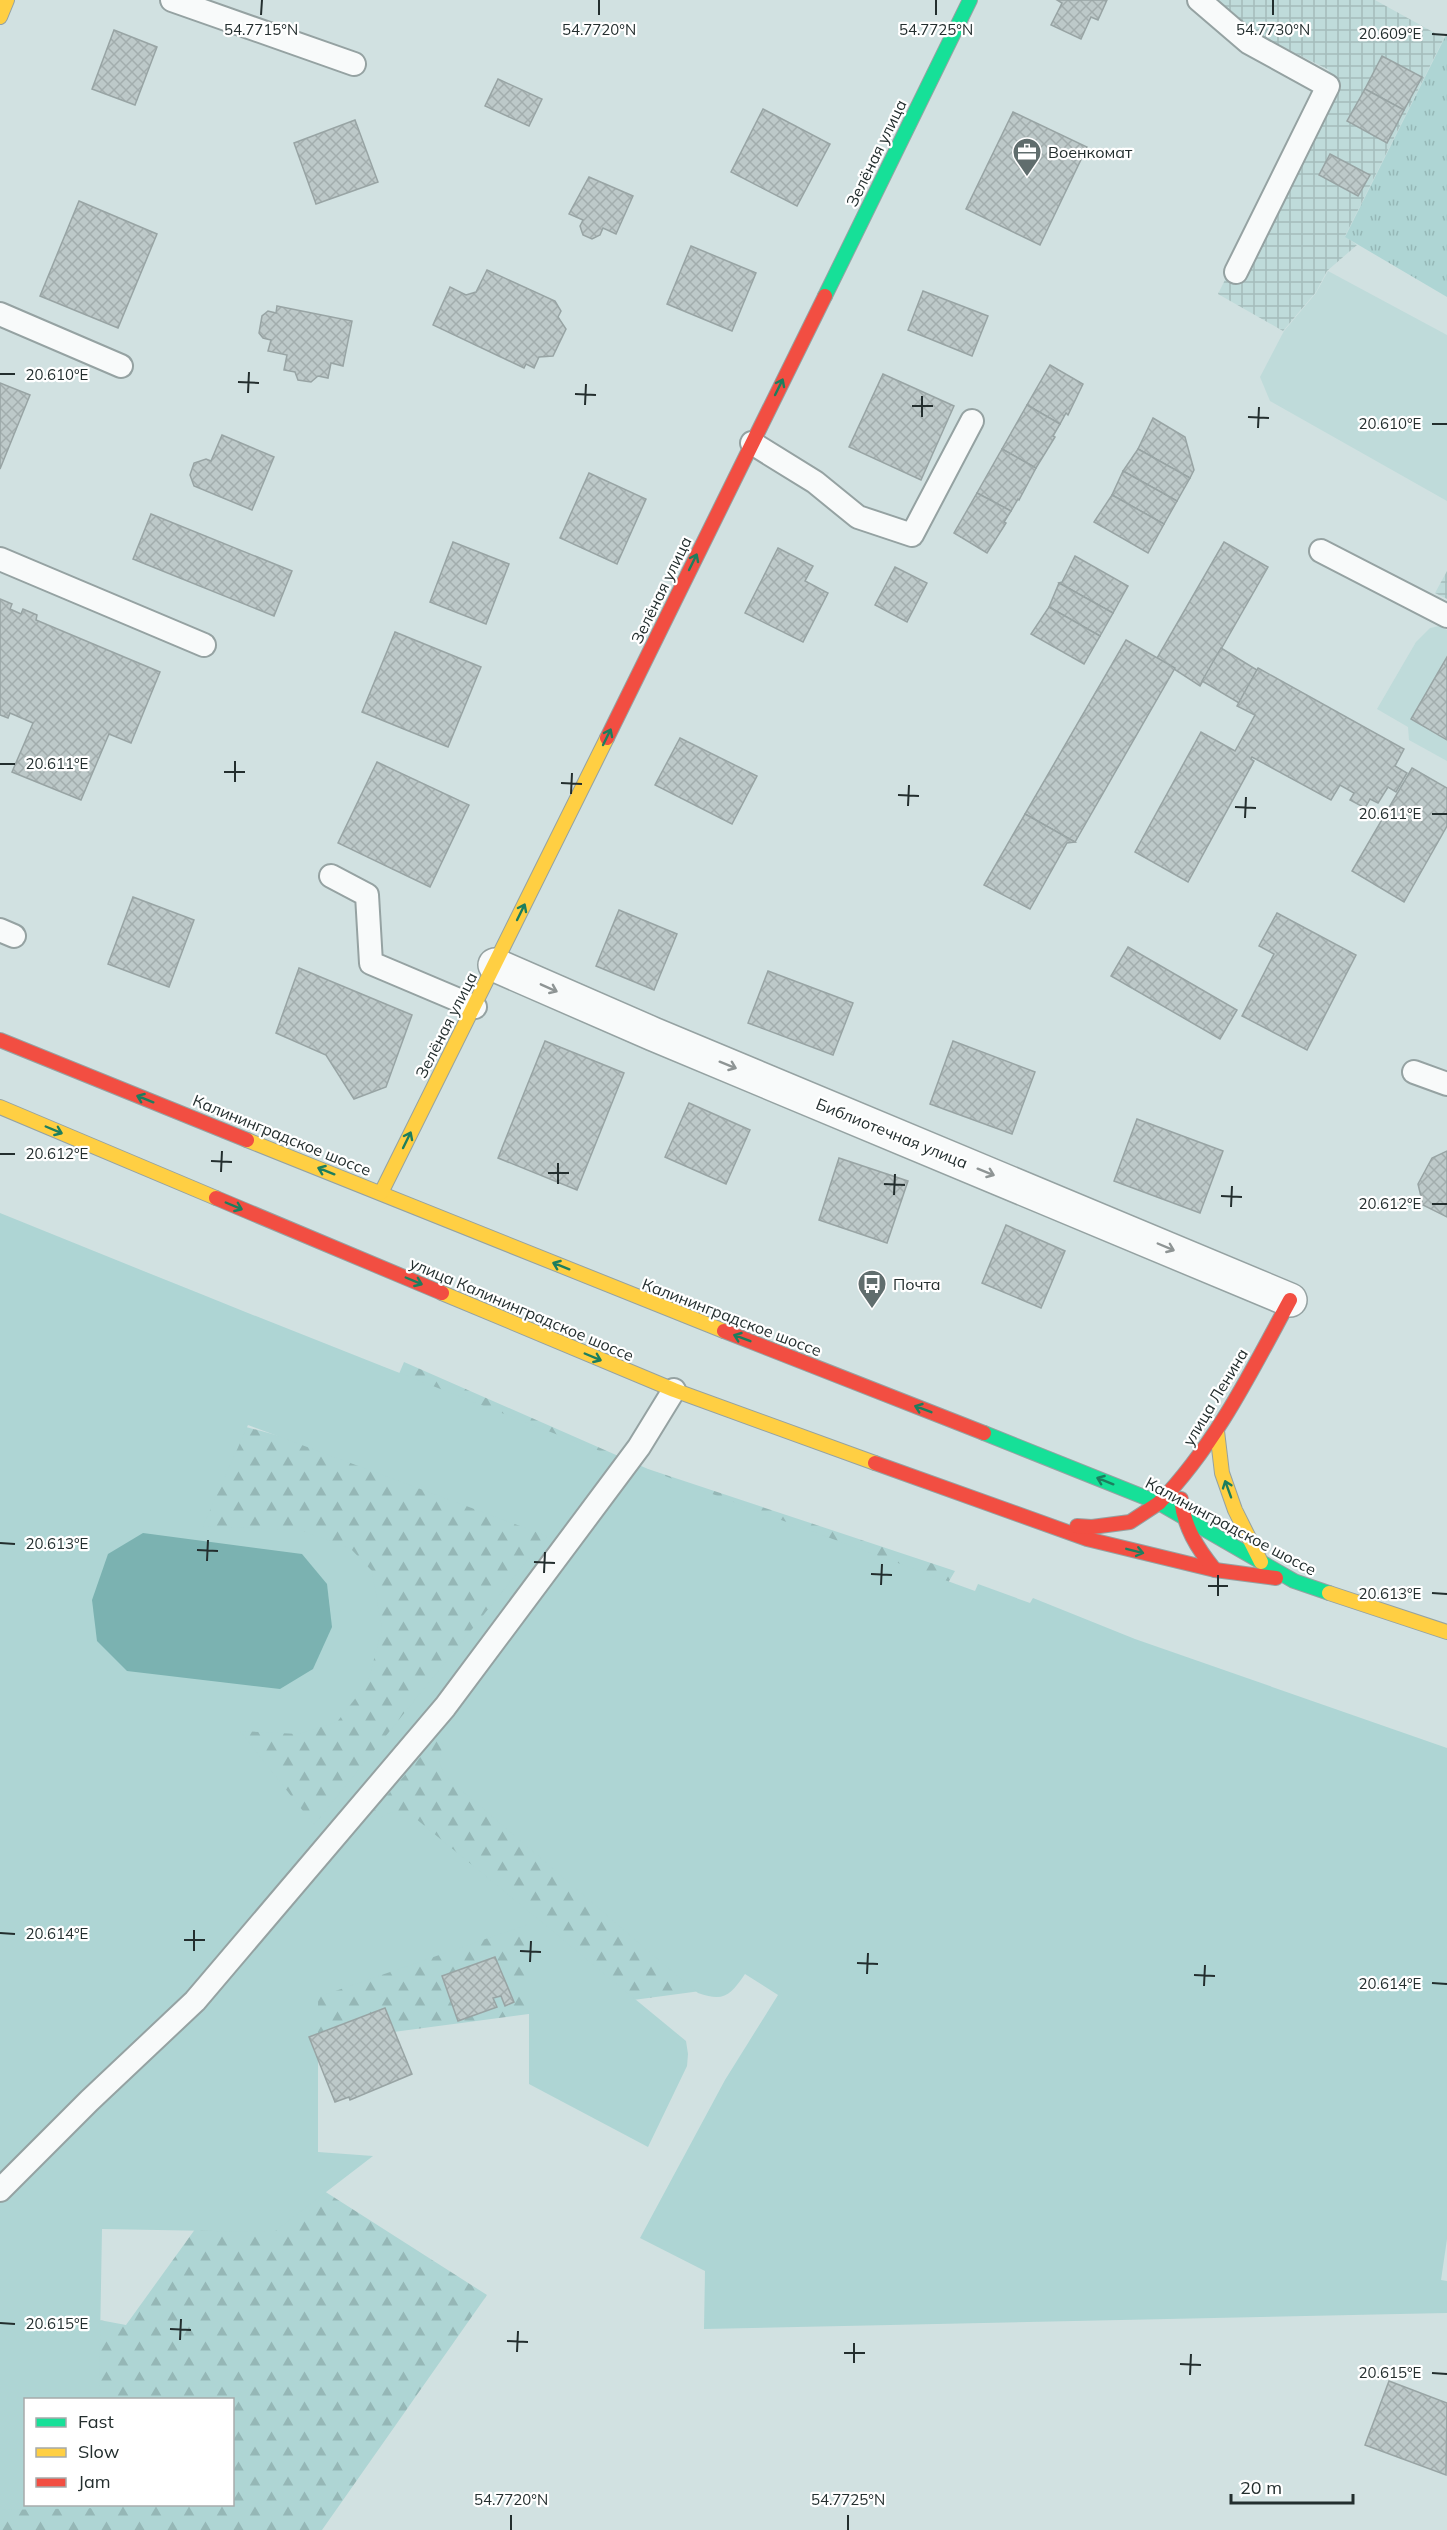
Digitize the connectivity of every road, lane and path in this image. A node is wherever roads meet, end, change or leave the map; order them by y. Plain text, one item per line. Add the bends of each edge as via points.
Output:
1 (7, 0) edge
2 (171, 0) edge
3 (970, 0) edge
4 (1199, 0) edge
5 (0, 17) edge
6 (354, 64) dead end
7 (1236, 272) dead end
8 (0, 314) edge
9 (121, 366) dead end
10 (972, 421) dead end
11 (752, 443) junction
12 (1321, 551) dead end
13 (0, 559) edge
14 (1447, 616) edge
15 (204, 645) dead end
16 (331, 876) dead end
17 (495, 965) junction
18 (475, 1007) junction
19 (0, 1040) edge
20 (1414, 1072) dead end
21 (1447, 1084) edge
22 (0, 1107) edge
23 (381, 1193) junction
24 (1290, 1300) joint
25 (674, 1390) junction
26 (1217, 1431) junction
27 (1182, 1482) junction
28 (1159, 1503) junction
29 (1182, 1516) junction
30 (1039, 1524) junction
31 (1261, 1562) junction
32 (1215, 1570) junction
33 (1294, 1581) junction
34 (1447, 1632) edge
35 (0, 2190) edge

1 - 5 main road
2 - 6 lane
11 -> 3 main road, Зелёная улица
4 - 7 lane via 1248,42 1328,86
8 - 9 lane
10 - 11 lane via 912,535 858,517 815,482
17 -> 11 main road, Зелёная улица
12 - 14 lane
13 - 15 lane
16 - 18 lane via 367,896 370,963
17 - 18 main road, Зелёная улица
17 -> 24 street, Библиотечная улица
23 -> 18 main road, Зелёная улица
23 -> 19 main road, Калининградское шоссе
20 - 21 lane
22 -> 25 main road, улица Калининградское шоссе
28 -> 23 main road, Калининградское шоссе
24 - 26 main road, улица Ленина
25 - 30 main road, улица Калининградское шоссе
25 - 35 lane via 639,1447 445,1707 195,2001
26 - 27 main road, улица Ленина
31 -> 26 main road via 1222,1473
27 - 28 main road, улица Ленина
27 - 29 main road
28 - 29 main road, Калининградское шоссе
28 - 30 main road, улица Калининградское шоссе via 1130,1522 1092,1527
29 - 31 main road, Калининградское шоссе
29 - 32 main road via 1191,1538
30 -> 32 main road, улица Калининградское шоссе
31 - 33 main road, Калининградское шоссе
32 - 33 main road, улица Калининградское шоссе
33 - 34 main road, Калининградское шоссе

